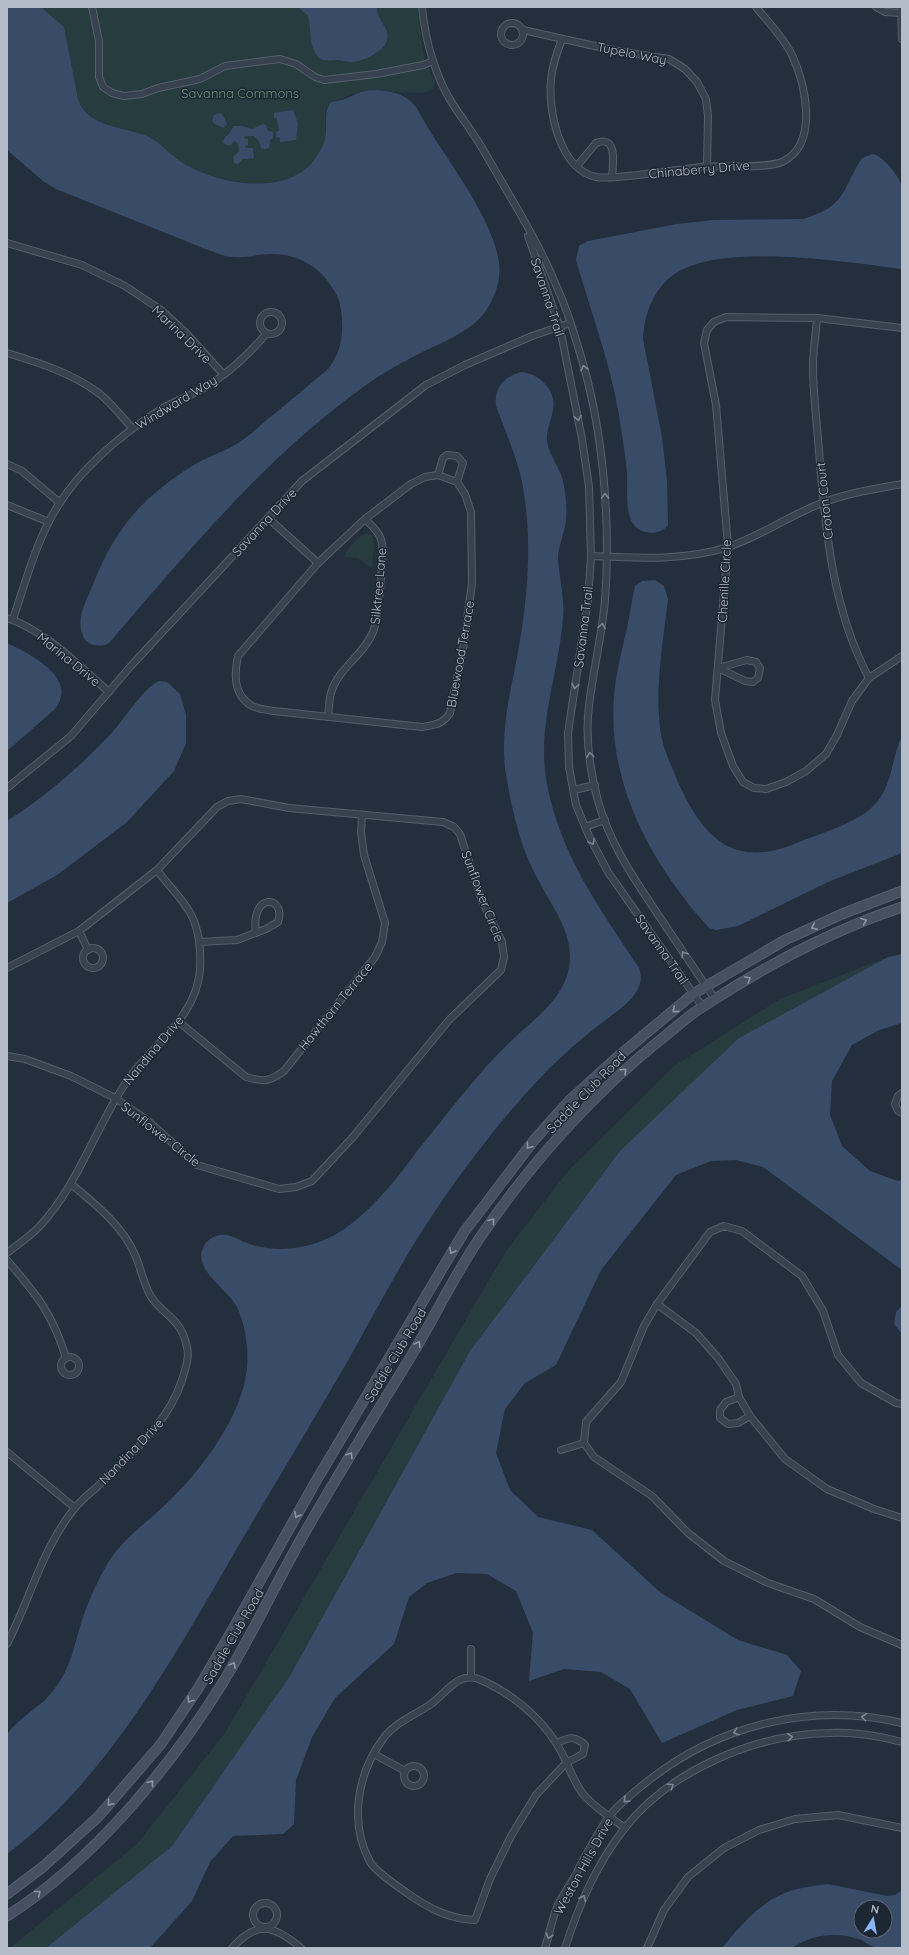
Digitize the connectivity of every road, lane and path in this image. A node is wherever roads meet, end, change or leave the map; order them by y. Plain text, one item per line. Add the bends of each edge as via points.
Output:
1 (92, 7) edge
2 (422, 7) edge
3 (756, 7) edge
4 (876, 7) edge
5 (901, 10) edge
6 (902, 25) edge
7 (523, 30) dead end
8 (562, 39) junction
9 (902, 39) edge
10 (433, 61) junction
11 (577, 166) junction
12 (707, 166) junction
13 (612, 177) junction
14 (522, 219) junction
15 (7, 243) edge
16 (817, 318) junction
17 (570, 323) junction
18 (560, 328) junction
19 (902, 328) edge
20 (266, 334) dead end
21 (7, 352) edge
22 (222, 374) junction
23 (132, 428) junction
24 (7, 464) edge
25 (438, 475) junction
26 (458, 482) junction
27 (902, 484) edge
28 (823, 502) junction
29 (60, 503) junction
30 (7, 505) edge
31 (268, 518) junction
32 (365, 519) junction
33 (49, 522) junction
34 (728, 546) junction
35 (591, 556) junction
36 (607, 556) junction
37 (318, 563) junction
38 (10, 618) edge
39 (902, 656) edge
40 (718, 668) junction
41 (869, 678) junction
42 (109, 692) junction
43 (328, 717) junction
44 (595, 785) junction
45 (7, 788) edge
46 (574, 790) junction
47 (362, 815) junction
48 (605, 820) junction
49 (585, 827) junction
50 (157, 870) junction
51 (902, 891) edge
52 (902, 907) edge
53 (79, 931) junction
54 (256, 933) junction
55 (199, 942) junction
56 (88, 950) dead end
57 (7, 968) edge
58 (706, 986) junction
59 (693, 994) junction
60 (715, 1000) junction
61 (702, 1006) junction
62 (179, 1022) junction
63 (7, 1056) edge
64 (902, 1093) edge
65 (115, 1098) junction
66 (902, 1113) edge
67 (71, 1184) junction
68 (7, 1253) edge
69 (7, 1260) edge
70 (657, 1304) junction
71 (66, 1358) dead end
72 (739, 1397) junction
73 (902, 1404) edge
74 (750, 1416) junction
75 (584, 1443) junction
76 (561, 1450) dead end
77 (7, 1452) edge
78 (316, 1481) junction
79 (330, 1488) junction
80 (75, 1508) junction
81 (902, 1518) edge
82 (7, 1644) edge
83 (902, 1645) edge
84 (471, 1649) dead end
85 (471, 1677) junction
86 (902, 1723) edge
87 (902, 1742) edge
88 (557, 1743) junction
89 (374, 1754) junction
90 (566, 1763) junction
91 (406, 1771) dead end
92 (609, 1817) junction
93 (624, 1828) junction
94 (902, 1828) edge
95 (7, 1894) edge
96 (7, 1916) edge
97 (265, 1927) junction
98 (232, 1948) edge
99 (300, 1948) edge
100 (545, 1948) edge
101 (565, 1948) edge
102 (646, 1948) edge

1 - 10 street via 99,41 99,77 103,87 124,96 142,94 200,78 225,66 280,59 296,64 324,80 376,74
2 - 10 street, Savanna Trail
3 - 12 street, Chinaberry Drive via 792,54 805,105 806,126 802,142 796,152 781,163
4 - 5 street via 885,12
5 - 6 street
6 - 9 street
7 - 8 street, Tupelo Way
8 - 11 street, Chinaberry Drive via 551,78 550,100 561,144
8 - 12 street, Tupelo Way via 617,51 668,58 685,69 697,82 706,99
10 - 14 street, Savanna Trail via 451,101 480,144
11 - 13 street, Chinaberry Drive via 595,177
11 - 13 street via 596,142 606,142 611,145 613,151
12 - 13 street, Chinaberry Drive
14 - 17 street, Savanna Trail via 558,289
14 - 18 street, Savanna Trail
15 - 22 street, Marina Drive via 82,265 126,286 161,310 186,333
16 - 19 street, Chenille Circle
16 - 28 street, Croton Court via 813,366
16 - 34 street, Chenille Circle via 726,317 714,322 706,330 704,342 716,405
17 - 18 street, Savanna Drive
36 -> 17 street, Savanna Trail via 599,440 588,384
18 - 31 street, Savanna Drive via 532,336 426,385 302,481
18 -> 35 street, Savanna Trail via 589,487
20 - 22 street, Windward Way via 249,354
21 - 23 street via 75,378 101,395
22 - 23 street, Windward Way via 205,387 166,406
23 - 29 street, Windward Way via 88,467
24 - 29 street via 22,471
25 - 26 street
25 - 26 street via 443,458 447,455 457,456 463,463
25 - 32 street, Bluewood Terrace via 425,477 411,484
26 - 43 street, Bluewood Terrace via 471,512 472,583 463,649 450,713 445,721 422,727
27 - 28 street
28 - 34 street
28 - 41 street, Croton Court via 840,602 858,656
29 - 33 street, Windward Way
30 - 33 street
31 - 37 street
31 - 42 street, Savanna Drive
32 - 37 street, Bluewood Terrace
32 - 43 street, Silktree Lane via 377,531 382,542 376,619 373,632 331,692
33 - 38 street, Windward Way
34 - 36 street via 684,555
34 - 40 street, Chenille Circle
35 - 36 street
35 -> 46 street, Savanna Trail via 582,652 568,733 569,767
44 -> 36 street, Savanna Trail via 587,736 588,715 605,602
37 - 43 street, Bluewood Terrace via 238,656 235,684 241,696 253,706
38 - 42 street, Marina Drive via 59,648
39 - 41 street, Chenille Circle
40 - 40 street via 749,682 757,680 760,671 758,663 749,660
40 - 41 street, Chenille Circle via 715,700 720,733 733,766 743,782 754,788 766,789 806,771 826,754 852,701
42 - 45 street, Savanna Drive via 71,736
44 - 46 street
44 - 48 street, Savanna Trail
46 - 49 street, Savanna Trail via 576,805
47 - 50 street, Sunflower Circle via 289,808 241,799 228,801 217,807
47 - 62 street, Hawthorn Terrace via 364,854 385,923 382,942 375,957 284,1071 272,1079 260,1081 246,1077
47 - 65 street, Sunflower Circle via 443,822 454,827 460,834 481,898 502,942 504,957 501,970 449,1020 353,1137 317,1176 312,1181 296,1187 279,1189 197,1165 147,1120
48 - 49 street
58 -> 48 street, Savanna Trail via 638,885 610,835
49 -> 59 street, Savanna Trail via 608,872
50 - 53 street, Sunflower Circle
50 - 55 street, Nandina Drive via 190,911
51 -> 58 street, Saddle Club Road via 785,940
60 -> 52 street, Saddle Club Road via 760,972 831,935
53 - 56 street
53 - 57 street, Sunflower Circle
54 - 54 street via 278,922 280,910 277,905 271,902 260,905 255,918
54 - 55 street via 237,940
55 - 62 street, Nandina Drive via 200,971 194,997
58 - 59 street, Saddle Club Road
58 - 60 street, Savanna Trail
59 - 61 street, Savanna Trail
59 -> 78 street, Saddle Club Road via 570,1100 503,1179 464,1232
60 - 61 street, Saddle Club Road
79 -> 61 street, Saddle Club Road via 478,1240 514,1192 581,1112 636,1059
62 - 65 street, Nandina Drive via 133,1070
63 - 65 street, Sunflower Circle via 25,1059 71,1076
64 - 66 street via 895,1104
65 - 67 street, Nandina Drive
67 - 68 street, Nandina Drive via 38,1228
67 - 80 street, Nandina Drive via 118,1228 135,1255 144,1285 153,1301 182,1331 189,1350 187,1366 178,1392 161,1422
69 - 71 street via 38,1297 58,1332
70 - 72 street via 696,1333 736,1384
70 - 73 street via 710,1232 724,1226 742,1231 802,1276 823,1311 838,1355 861,1383
70 - 75 street via 644,1326 621,1382 586,1422
72 - 74 street
72 - 74 street via 726,1402 720,1410 720,1418 728,1424 738,1423
74 - 81 street via 785,1460 828,1489
75 - 76 street
75 - 83 street via 594,1456 652,1496 688,1533 724,1561 768,1582 814,1599 860,1627
77 - 80 street
78 - 79 street
78 -> 95 street, Saddle Club Road via 199,1687 160,1744 98,1817 44,1866
96 -> 79 street, Saddle Club Road via 67,1870 149,1786 222,1683
80 - 82 street, Nandina Drive via 56,1536 39,1570 21,1618
84 - 85 street
85 - 88 street via 480,1679 503,1692 529,1710
85 - 89 street via 459,1679 431,1704 398,1723 383,1739
86 -> 92 street, Weston Hills Drive via 860,1716 826,1715 764,1723 721,1737 668,1765
93 -> 87 street, Weston Hills Drive via 657,1795 711,1762 750,1746 781,1738 830,1733
88 - 90 street
88 - 90 street via 570,1737 585,1745 583,1754
89 - 90 street via 364,1774 359,1795 358,1818 362,1841 371,1863 391,1882 427,1907 464,1920 476,1920 490,1879 511,1836 536,1795
89 - 91 street
90 - 92 street via 573,1780 584,1795
92 - 93 street
92 -> 100 street, Weston Hills Drive via 558,1906
101 -> 93 street, Weston Hills Drive via 578,1910 595,1873
94 - 102 street via 838,1815 795,1819 759,1830 724,1848 688,1877 664,1910
97 - 97 street via 274,1924 277,1915 273,1906 264,1903 256,1906 253,1916 257,1924
97 - 98 street via 253,1930
97 - 99 street via 279,1932

